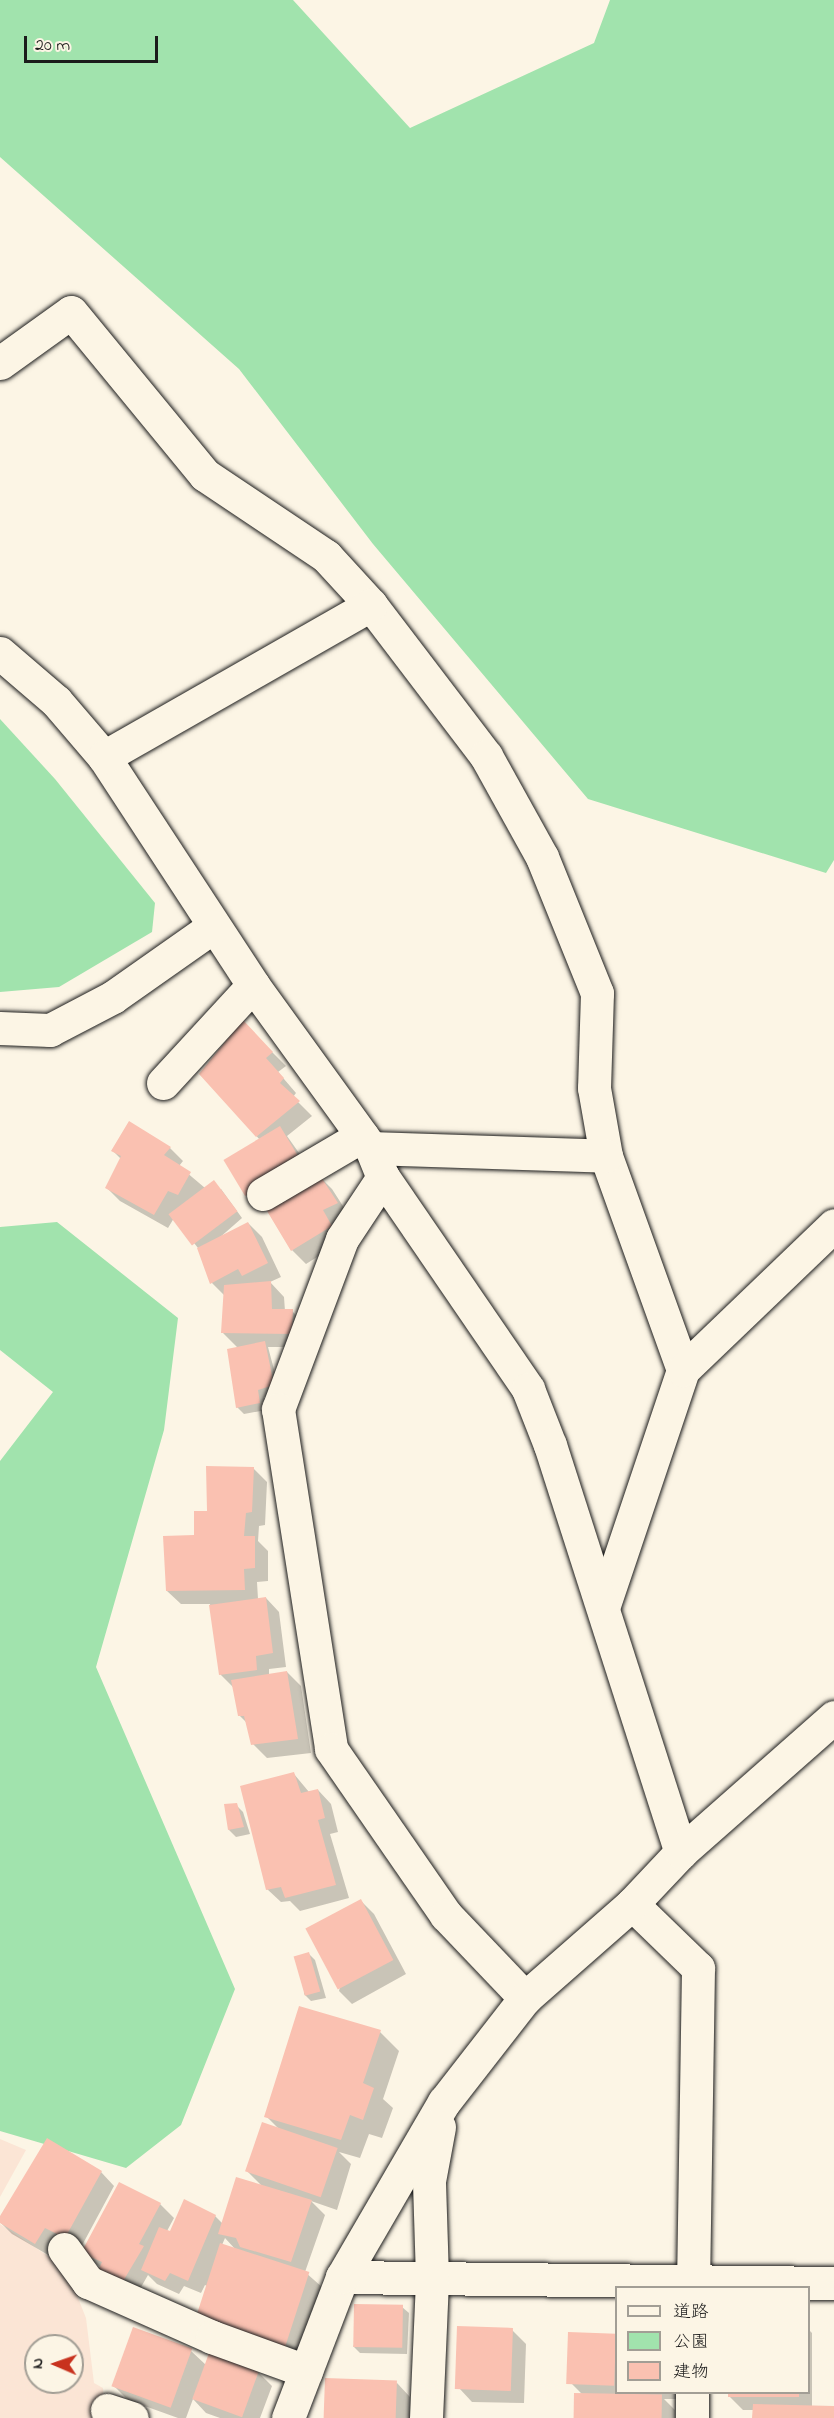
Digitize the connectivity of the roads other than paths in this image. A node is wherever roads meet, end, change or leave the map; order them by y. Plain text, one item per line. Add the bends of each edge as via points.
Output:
1 (0, 363) edge
2 (371, 605) junction
3 (0, 652) edge
4 (104, 757) junction
5 (214, 926) junction
6 (254, 986) junction
7 (0, 1028) edge
8 (163, 1083) dead end
9 (372, 1153) junction
10 (606, 1156) junction
11 (263, 1194) dead end
12 (834, 1226) edge
13 (683, 1370) junction
14 (603, 1608) junction
15 (834, 1717) edge
16 (681, 1852) junction
17 (632, 1904) junction
18 (525, 1998) junction
19 (444, 2102) junction
20 (64, 2249) dead end
21 (342, 2277) junction
22 (432, 2278) junction
23 (834, 2283) edge
24 (693, 2284) edge
25 (306, 2371) junction
26 (692, 2394) edge
27 (288, 2418) edge
28 (426, 2418) edge
29 (692, 2418) edge

1 - 2 street via 71,312 205,474 326,556
2 - 4 street
2 - 10 street via 486,756 542,857 597,993 594,1088
3 - 4 street via 56,701
4 - 5 street
5 - 6 street
5 - 7 street via 113,997 50,1030
6 - 8 street
6 - 9 street
9 - 10 street
9 - 11 street
9 - 14 street via 528,1389
9 - 18 street via 278,1409 331,1749 446,1915
10 - 13 street
12 - 13 street
13 - 14 street
14 - 16 street
15 - 16 street
16 - 17 street
17 - 18 street
17 - 24 street via 698,1968
18 - 19 street
19 - 21 street
19 - 22 street via 429,2181
20 - 25 street via 88,2282 212,2337
21 - 22 street
21 - 25 street
22 - 24 street
22 - 28 street
23 - 24 street
25 - 27 street
26 - 29 street

